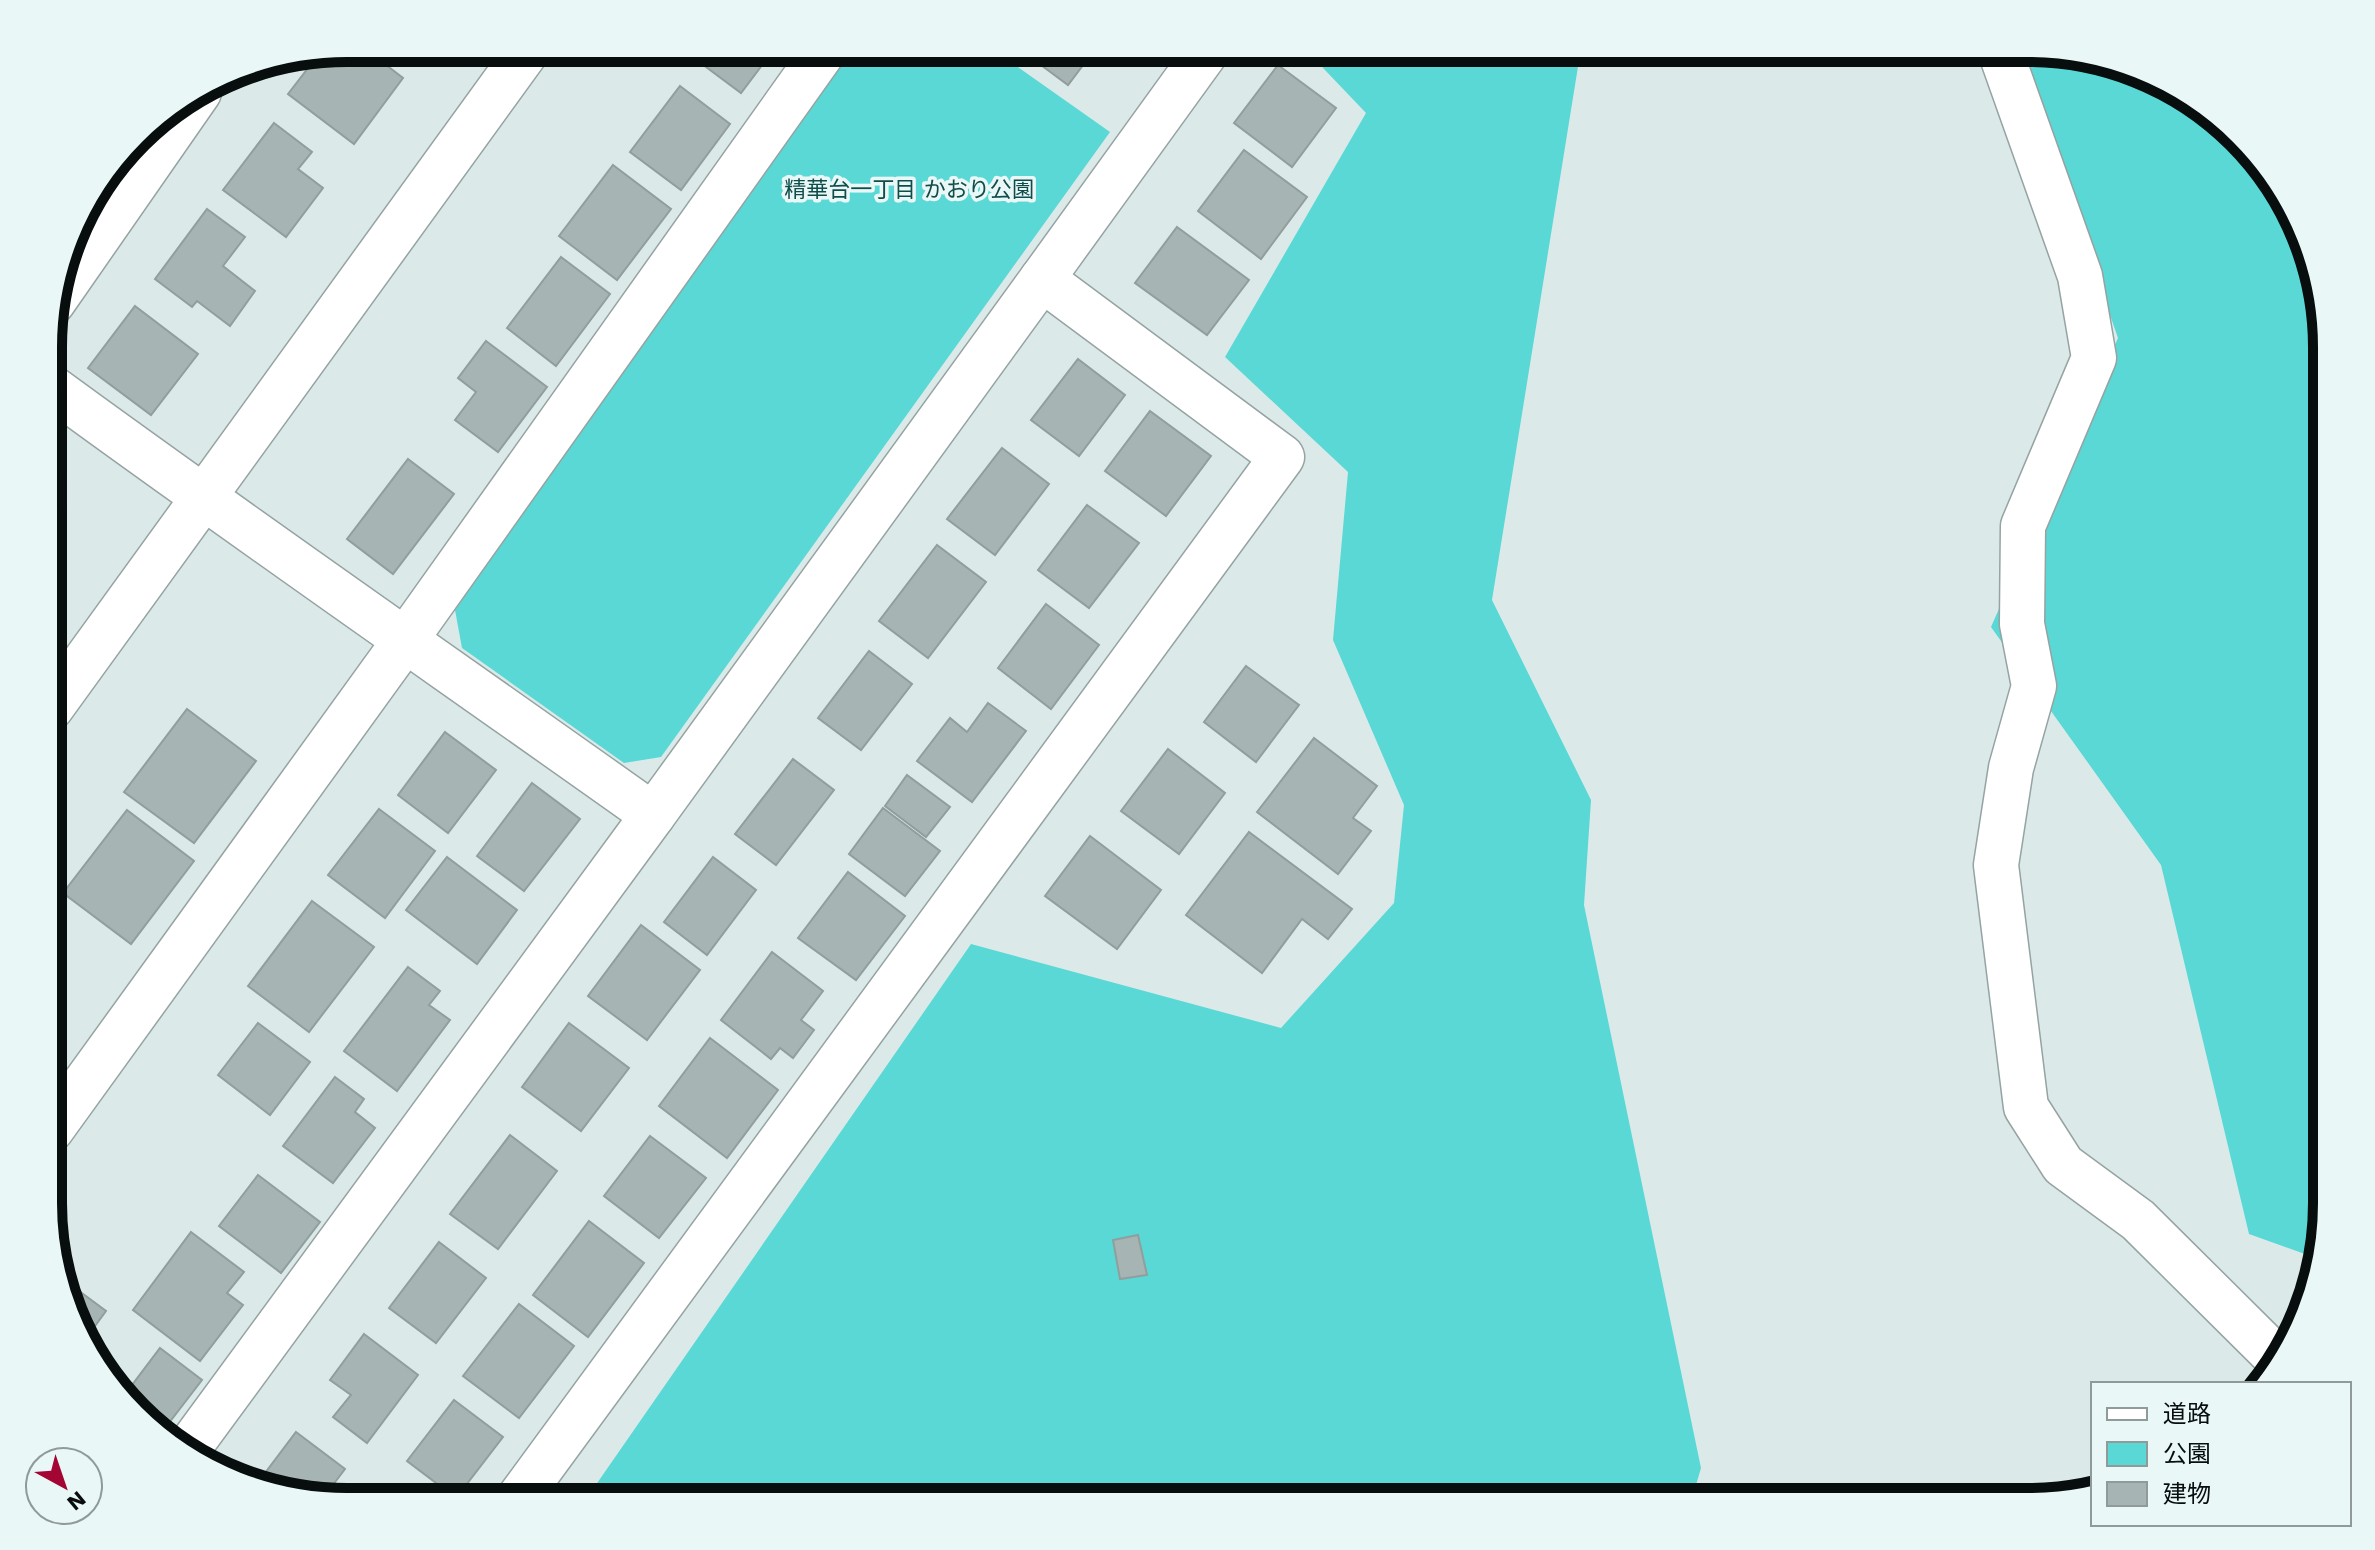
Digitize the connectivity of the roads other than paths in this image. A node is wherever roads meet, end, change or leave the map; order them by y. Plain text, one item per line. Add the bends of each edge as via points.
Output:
1 (519, 62) edge
2 (816, 62) edge
3 (1199, 62) edge
4 (2004, 62) edge
5 (184, 114) edge
6 (71, 276) edge
7 (1042, 279) junction
8 (62, 395) edge
9 (202, 498) junction
10 (406, 639) junction
11 (62, 693) edge
12 (653, 815) junction
13 (62, 1115) edge
14 (2271, 1352) edge
15 (193, 1442) edge
16 (526, 1488) edge

1 - 9 street
2 - 10 street
3 - 7 street
4 - 14 street via 2080,276 2094,358 2023,526 2022,624 2034,686 2011,768 1996,865 2026,1107 2063,1165 2138,1220
5 - 6 street
7 - 12 street
7 - 16 street via 1282,457
8 - 9 street
9 - 10 street
9 - 11 street
10 - 12 street
10 - 13 street
12 - 15 street

